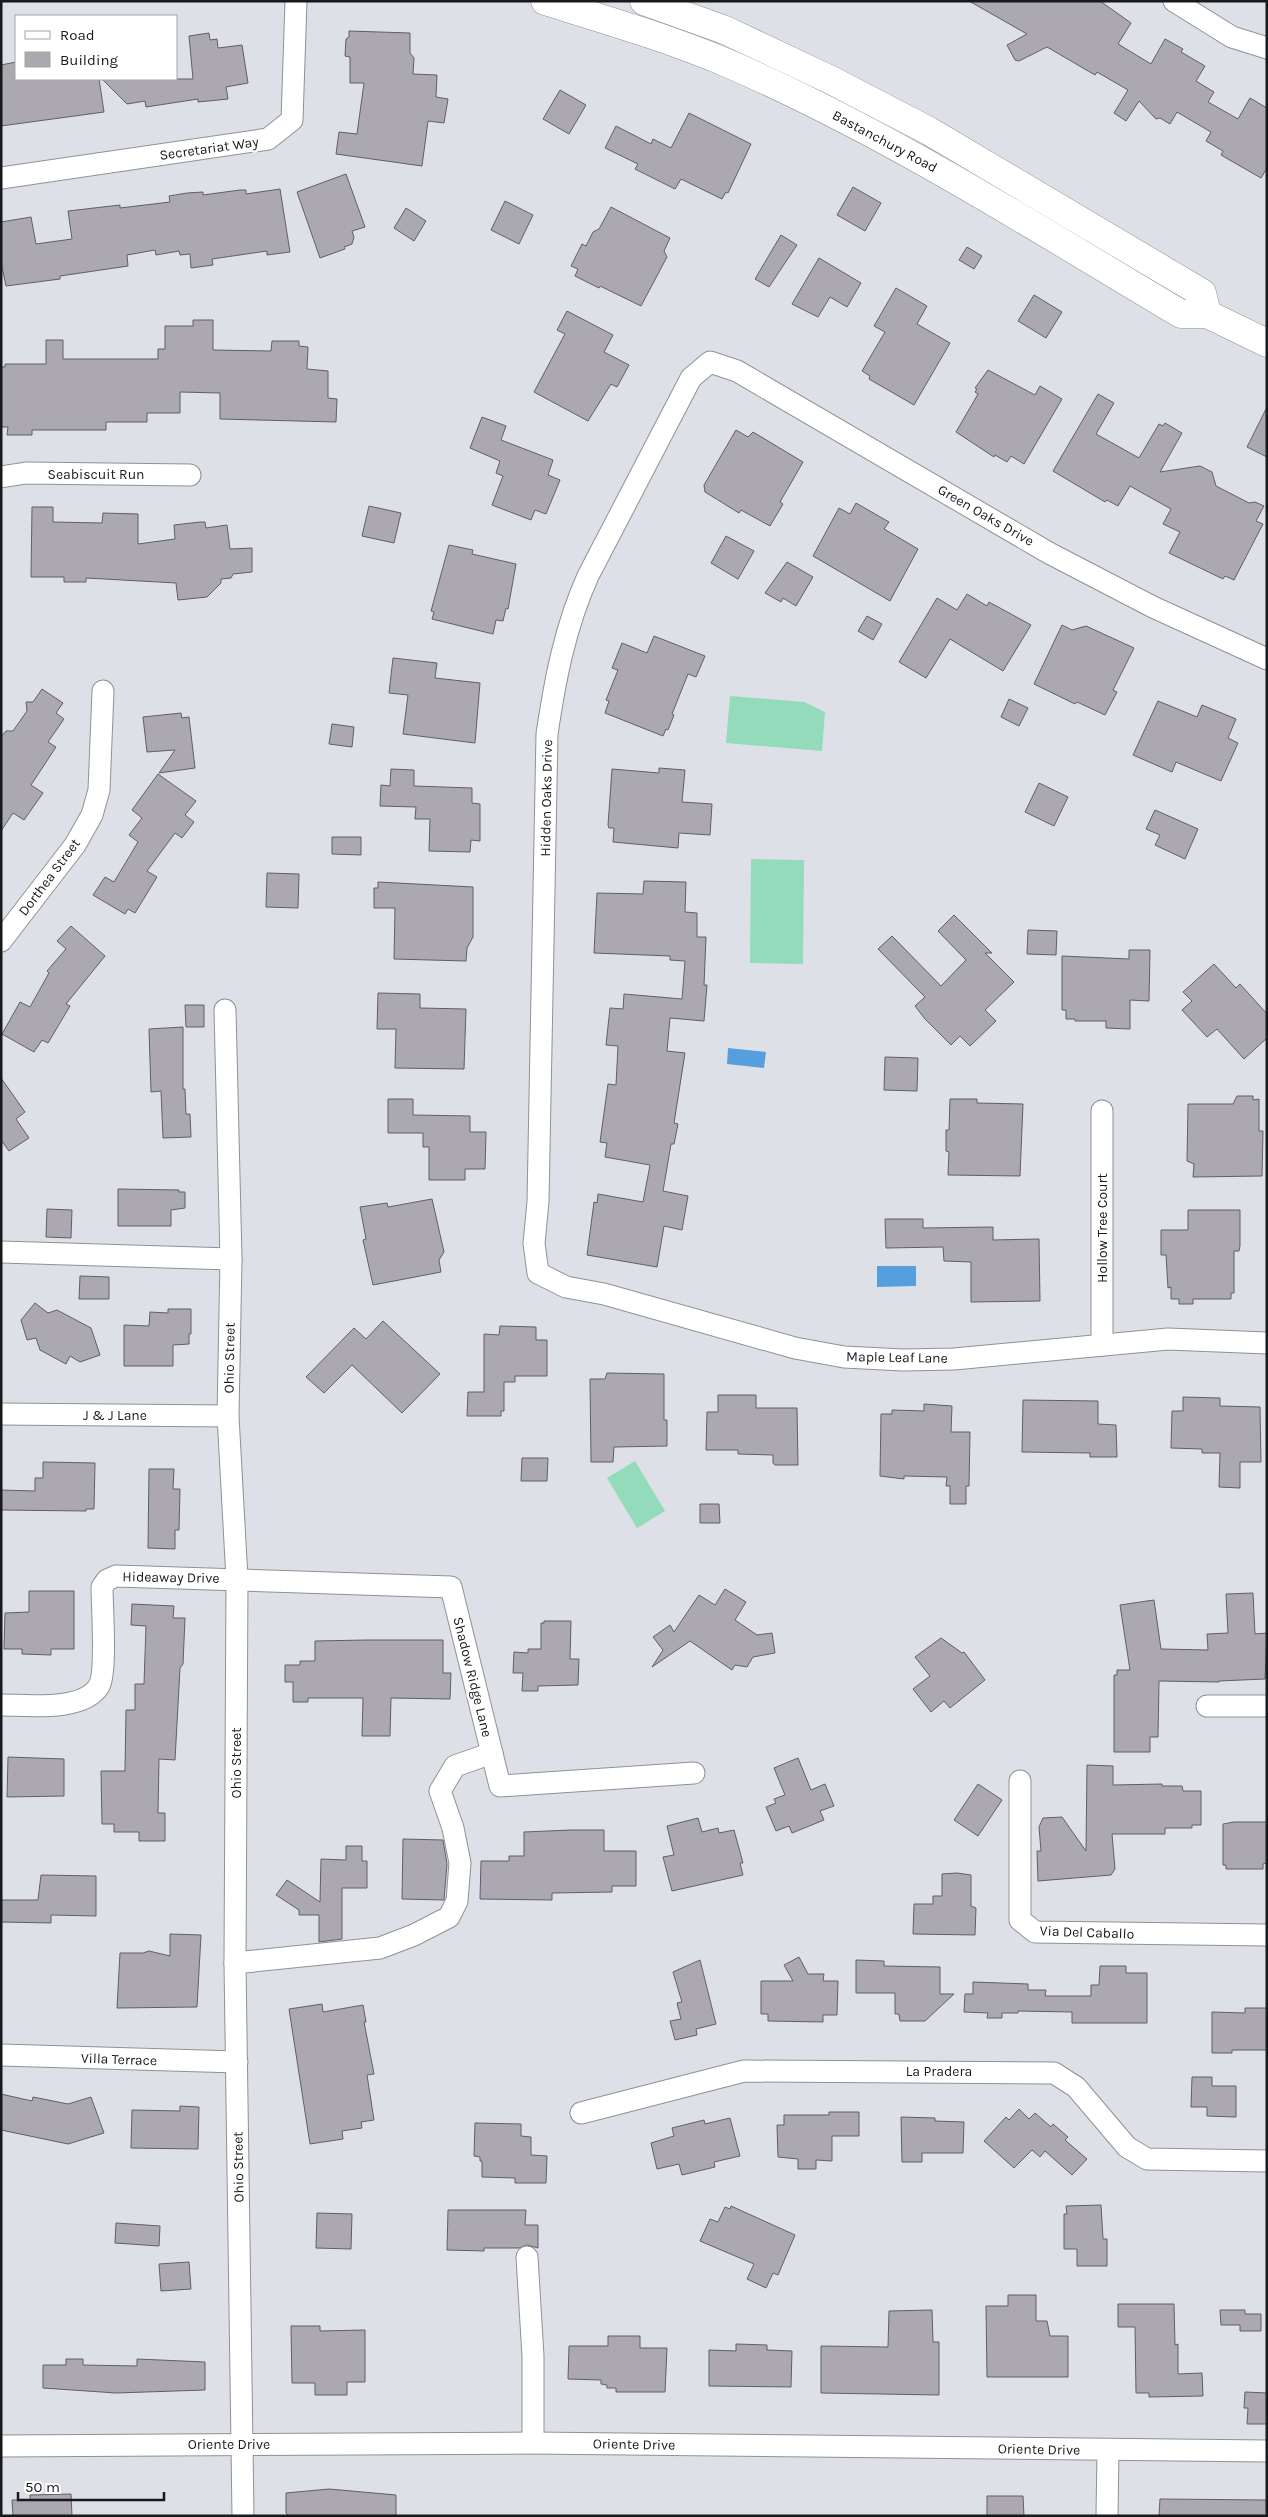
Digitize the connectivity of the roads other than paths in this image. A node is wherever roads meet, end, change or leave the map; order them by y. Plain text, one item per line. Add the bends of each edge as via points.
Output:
1 (296, 1) edge
2 (544, 1) edge
3 (644, 1) edge
4 (1174, 1) edge
5 (1267, 48) edge
6 (1, 178) edge
7 (1207, 314) junction
8 (1267, 343) edge
9 (710, 362) joint
10 (190, 475) dead end
11 (1, 477) edge
12 (1267, 659) edge
13 (103, 691) dead end
14 (1, 941) edge
15 (225, 1010) dead end
16 (1102, 1111) dead end
17 (1, 1252) edge
18 (231, 1259) junction
19 (538, 1273) joint
20 (1267, 1343) edge
21 (1102, 1345) junction
22 (1, 1414) edge
23 (228, 1416) junction
24 (237, 1579) junction
25 (1, 1705) edge
26 (1207, 1706) dead end
27 (1267, 1706) edge
28 (492, 1753) junction
29 (694, 1773) dead end
30 (1020, 1781) dead end
31 (1267, 1935) edge
32 (235, 1963) junction
33 (1, 2055) edge
34 (237, 2062) junction
35 (581, 2113) dead end
36 (1267, 2161) edge
37 (527, 2257) dead end
38 (533, 2443) junction
39 (242, 2444) junction
40 (1, 2446) edge
41 (1108, 2450) junction
42 (1267, 2451) edge
43 (243, 2516) edge
44 (1108, 2516) edge

1 - 6 street, Secretariat Way via 292,120 268,140
2 - 7 main road, Bastanchury Road via 642,31 726,63 806,100 930,165 1181,314
3 - 7 main road, Bastanchury Road via 726,30 929,132 1202,293
4 - 5 street via 1232,37
7 - 8 main road, Bastanchury Road
9 - 12 street, Green Oaks Drive via 737,370 1057,557 1153,607
9 - 19 street, Hidden Oaks Drive via 691,378 588,576 577,600 556,672 548,734 538,1202 534,1243
10 - 11 street, Seabiscuit Run via 26,474
13 - 14 street, Dorthea Street via 99,790 92,815 75,845
15 - 18 street, Ohio Street
16 - 21 street, Hollow Tree Court
17 - 18 street
18 - 23 street, Ohio Street
19 - 21 street, Maple Leaf Lane via 566,1287 604,1294 795,1348 844,1357 954,1358
20 - 21 street, Maple Leaf Lane via 1168,1339
22 - 23 street, J & J Lane
23 - 24 street, Ohio Street
24 - 25 street, Hideaway Drive via 116,1576 107,1580 102,1587 102,1678 93,1693 71,1703
24 - 28 street, Shadow Ridge Lane via 451,1587
24 - 32 street, Ohio Street
26 - 27 street
28 - 29 street, Shadow Ridge Lane via 500,1786
28 - 32 street via 455,1766 440,1791 453,1828 460,1863 457,1901 449,1917 380,1948
30 - 31 street, Via Del Caballo via 1020,1920 1035,1932
32 - 34 street, Ohio Street
33 - 34 street, Villa Terrace
34 - 39 street, Ohio Street
35 - 36 street, La Pradera via 744,2071 1054,2073 1076,2088 1127,2147 1147,2159
37 - 38 street via 533,2356
38 - 39 street, Oriente Drive
38 - 41 street, Oriente Drive
39 - 40 street, Oriente Drive
39 - 43 street, Ohio Street
41 - 42 street, Oriente Drive
41 - 44 street

